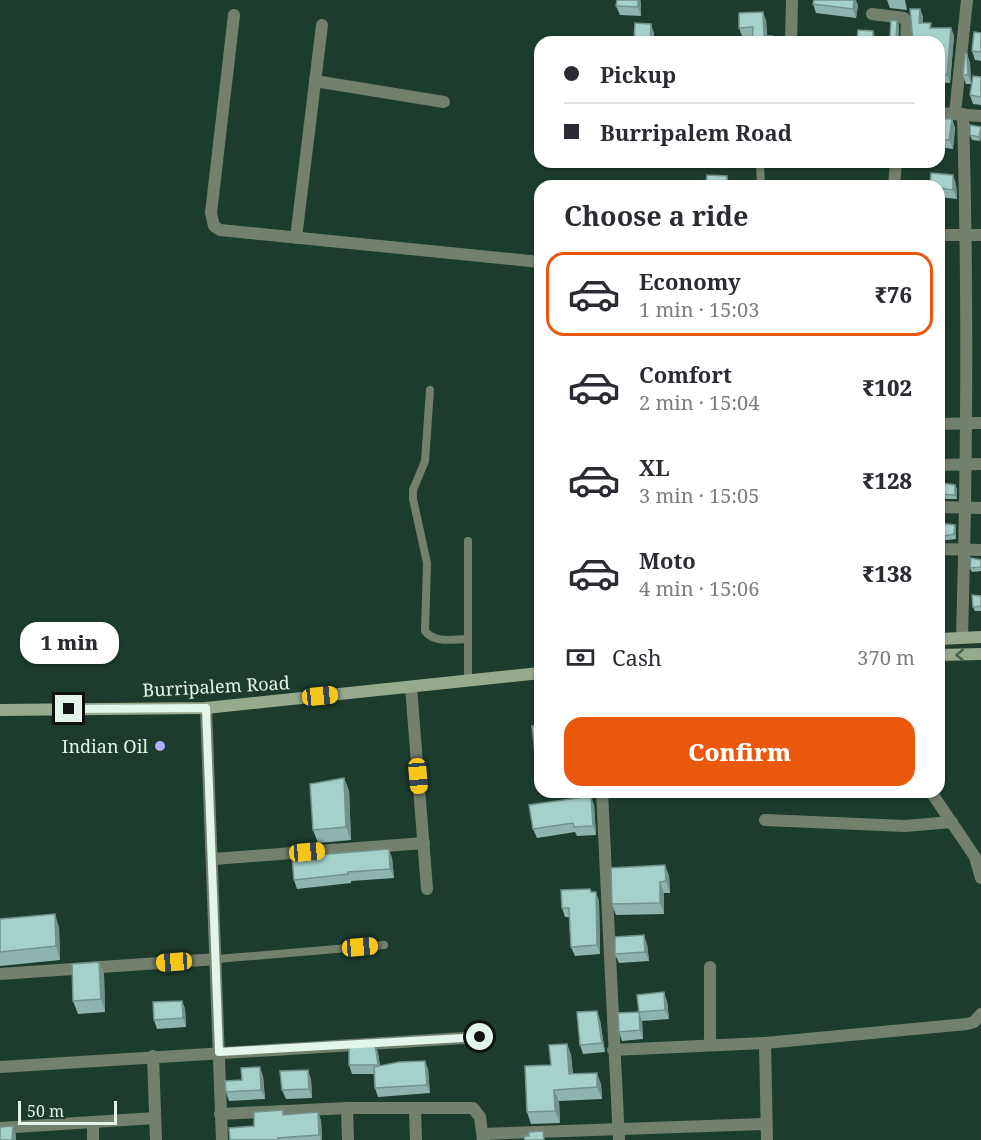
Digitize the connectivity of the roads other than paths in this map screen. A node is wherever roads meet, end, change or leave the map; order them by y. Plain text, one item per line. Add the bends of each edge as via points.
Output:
1 (792, 0) edge
2 (967, 0) edge
3 (872, 14) dead end
4 (234, 15) dead end
5 (322, 25) dead end
6 (791, 36) edge
7 (906, 36) edge
8 (315, 81) junction
9 (444, 102) dead end
10 (945, 113) edge
11 (959, 114) junction
12 (981, 116) edge
13 (945, 235) edge
14 (967, 235) junction
15 (981, 235) edge
16 (296, 238) junction
17 (534, 261) edge
18 (430, 390) dead end
19 (981, 423) edge
20 (945, 424) edge
21 (966, 424) junction
22 (981, 464) edge
23 (945, 465) edge
24 (966, 465) junction
25 (945, 507) edge
26 (965, 507) junction
27 (981, 508) edge
28 (468, 541) dead end
29 (945, 549) edge
30 (964, 550) junction
31 (981, 550) edge
32 (981, 637) edge
33 (962, 638) junction
34 (468, 639) junction
35 (945, 639) edge
36 (981, 654) edge
37 (945, 655) edge
38 (534, 673) edge
39 (468, 675) junction
40 (411, 687) junction
41 (206, 708) junction
42 (0, 710) edge
43 (602, 798) edge
44 (935, 798) edge
45 (765, 820) dead end
46 (951, 822) junction
47 (424, 843) junction
48 (213, 859) junction
49 (981, 878) edge
50 (427, 889) dead end
51 (384, 945) dead end
52 (217, 959) junction
53 (710, 967) dead end
54 (0, 974) edge
55 (981, 1014) edge
56 (480, 1037) dead end
57 (765, 1043) junction
58 (710, 1045) junction
59 (613, 1050) junction
60 (219, 1052) junction
61 (153, 1056) junction
62 (0, 1066) edge
63 (346, 1108) junction
64 (415, 1108) junction
65 (220, 1113) junction
66 (155, 1118) junction
67 (93, 1122) junction
68 (766, 1124) junction
69 (23, 1126) junction
70 (0, 1128) edge
71 (619, 1134) edge
72 (483, 1137) edge
73 (24, 1140) edge
74 (93, 1140) edge
75 (156, 1140) edge
76 (222, 1140) edge
77 (348, 1140) edge
78 (416, 1140) edge
79 (767, 1140) edge

1 - 6 street
2 - 11 street
3 - 7 street via 904,18
4 - 16 street via 210,219 220,230
5 - 8 street
8 - 9 street
8 - 16 street
10 - 11 street
11 - 12 street
11 - 14 street
13 - 14 street
14 - 15 street
14 - 21 street
16 - 17 street
18 - 34 lane via 425,461 413,499 427,563 425,631 437,640
19 - 21 street
20 - 21 street
21 - 24 street
22 - 24 street
23 - 24 street
24 - 26 street
25 - 26 street
26 - 27 street
26 - 30 street
28 - 34 lane
29 - 30 street
30 - 31 street
30 - 33 street
32 - 33 main road
33 - 35 main road
34 - 39 lane
36 -> 37 main road
38 - 39 main road, Burripalem Road
39 - 40 main road, Burripalem Road
40 - 41 main road, Burripalem Road
40 - 47 street
41 - 42 main road, Burripalem Road
41 - 48 street
43 - 59 street
44 - 46 street
45 - 46 street via 905,826
46 - 49 street via 975,857
47 - 48 street
47 - 50 street
48 - 52 street
51 - 52 lane
52 - 54 street
52 - 60 street
53 - 58 street
55 - 57 street via 967,1024
56 - 60 street
57 - 58 street
57 - 68 street
58 - 59 street
59 - 71 street
60 - 61 street
60 - 65 street
61 - 62 street
61 - 66 street
63 - 64 street
63 - 65 street
63 - 77 street
64 - 72 street via 473,1108 480,1117
64 - 78 street
65 - 76 street
66 - 67 street
66 - 75 street
67 - 69 street
67 - 74 street
68 - 71 street
68 - 79 street
69 - 70 street
69 - 73 street
71 - 72 street

